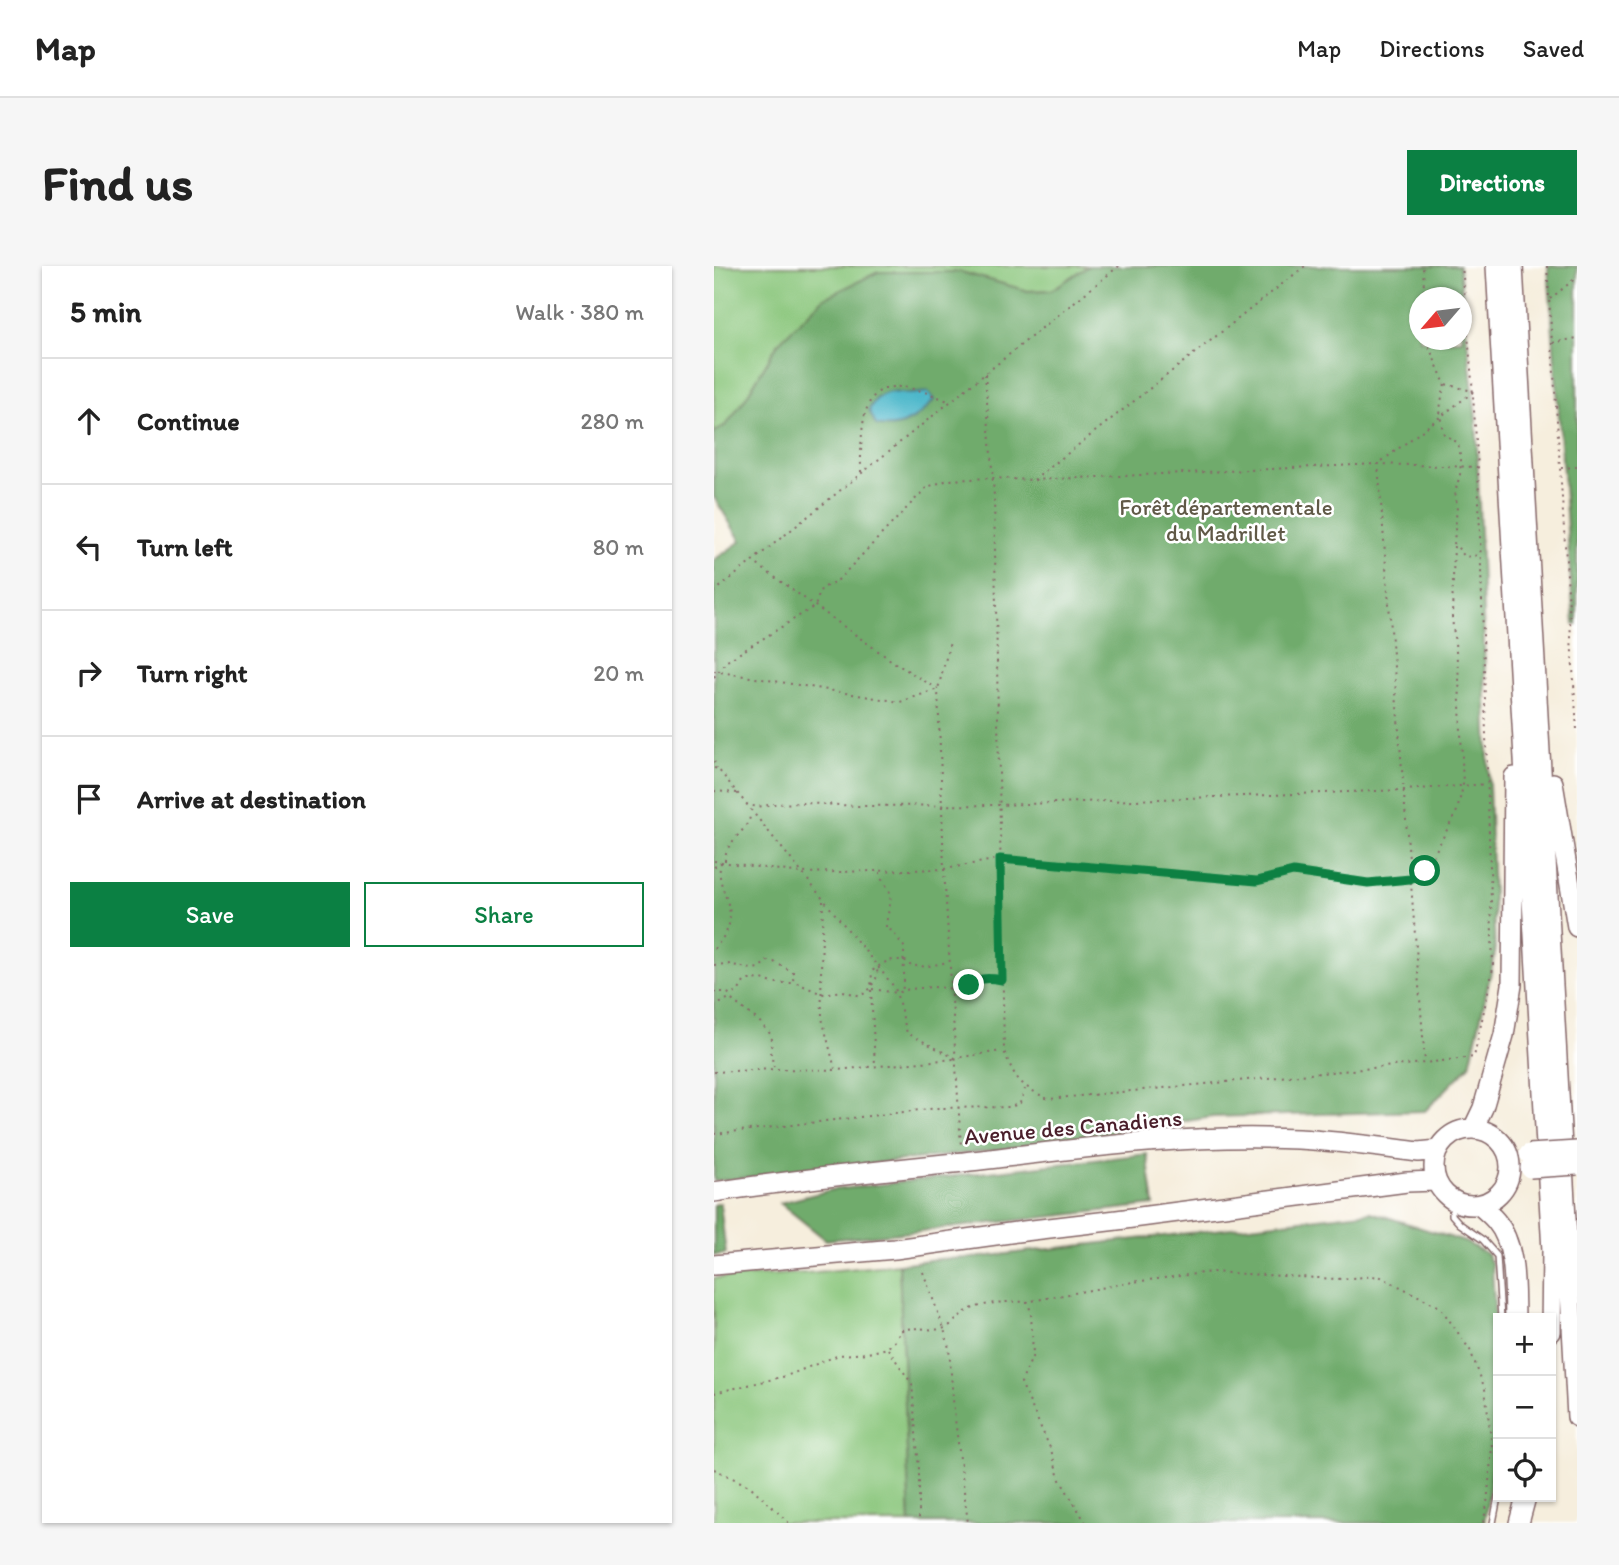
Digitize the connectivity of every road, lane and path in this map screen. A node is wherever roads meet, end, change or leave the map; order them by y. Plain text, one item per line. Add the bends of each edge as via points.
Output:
1 (1119, 266) edge
2 (1306, 266) edge
3 (1423, 266) edge
4 (1462, 266) edge
5 (1496, 266) edge
6 (1513, 266) edge
7 (1547, 266) edge
8 (1577, 277) edge
9 (1424, 287) edge
10 (1549, 299) junction
11 (1577, 338) edge
12 (1552, 343) junction
13 (1430, 350) edge
14 (985, 374) junction
15 (1445, 384) junction
16 (1473, 392) junction
17 (950, 402) junction
18 (1439, 418) junction
19 (1378, 464) junction
20 (1461, 467) junction
21 (1577, 467) edge
22 (1478, 468) junction
23 (1560, 468) junction
24 (861, 474) junction
25 (992, 478) junction
26 (1033, 481) junction
27 (1454, 543) junction
28 (1481, 555) junction
29 (752, 561) junction
30 (714, 584) edge
31 (719, 588) junction
32 (714, 592) edge
33 (815, 606) junction
34 (950, 642) dead end
35 (714, 671) edge
36 (720, 672) junction
37 (714, 677) edge
38 (938, 689) junction
39 (1537, 706) junction
40 (1523, 725) junction
41 (1577, 730) edge
42 (714, 761) edge
43 (716, 769) edge
44 (1488, 784) junction
45 (1463, 786) junction
46 (1404, 790) junction
47 (714, 791) edge
48 (737, 793) junction
49 (746, 804) junction
50 (942, 804) junction
51 (999, 805) junction
52 (751, 810) junction
53 (1000, 859) junction
54 (714, 861) edge
55 (723, 862) junction
56 (714, 867) edge
57 (944, 869) junction
58 (880, 870) junction
59 (801, 873) junction
60 (1410, 879) junction
61 (823, 900) junction
62 (1577, 927) edge
63 (714, 949) edge
64 (902, 960) junction
65 (949, 962) junction
66 (714, 965) edge
67 (877, 967) junction
68 (1002, 980) junction
69 (797, 983) junction
70 (871, 988) junction
71 (951, 989) junction
72 (902, 991) junction
73 (714, 992) edge
74 (822, 993) junction
75 (897, 993) junction
76 (715, 1008) edge
77 (714, 1013) edge
78 (1003, 1051) junction
79 (955, 1058) junction
80 (1425, 1063) junction
81 (875, 1066) junction
82 (775, 1069) junction
83 (836, 1070) junction
84 (714, 1072) edge
85 (1025, 1088) junction
86 (958, 1107) junction
87 (1473, 1129) junction
88 (714, 1134) edge
89 (1437, 1150) junction
90 (1577, 1151) edge
91 (961, 1153) dead end
92 (1529, 1161) junction
93 (1509, 1164) junction
94 (1577, 1165) edge
95 (1436, 1181) junction
96 (714, 1192) edge
97 (1452, 1200) junction
98 (1479, 1205) junction
99 (714, 1265) edge
100 (923, 1272) dead end
101 (1026, 1302) junction
102 (1501, 1313) edge
103 (1515, 1313) edge
104 (1551, 1313) edge
105 (944, 1329) junction
106 (887, 1348) junction
107 (714, 1393) edge
108 (1577, 1418) edge
109 (714, 1469) edge
110 (1497, 1502) edge
111 (1516, 1502) edge
112 (1525, 1502) edge
113 (789, 1523) edge
114 (919, 1523) edge
115 (968, 1523) edge
116 (1086, 1523) edge
117 (1483, 1523) edge
118 (1493, 1523) edge
119 (1512, 1523) edge
120 (1519, 1523) edge

1 - 14 path
2 - 26 path
3 - 9 path
4 - 16 path
5 - 40 highway
6 - 39 highway
7 - 10 path
8 - 10 path
10 - 12 path
11 - 12 path
12 - 23 path
13 - 15 path
14 - 17 path
14 - 25 path
15 - 16 path
15 - 18 path
16 - 18 path
16 - 22 path
17 - 24 path
17 - 24 path via 895,386 872,396 860,435
18 - 19 path
18 - 20 path via 1444,435 1458,443
19 - 20 path
19 - 26 path
19 - 46 path
20 - 22 path
20 - 27 path via 1455,492
21 - 23 path
22 - 28 path
23 - 41 path
24 - 29 path
25 - 26 path
25 - 33 path via 927,486 838,580 821,589
25 - 51 path
27 - 28 path via 1465,557
27 - 45 path via 1452,618
28 - 44 path
29 - 31 path
29 - 33 path
30 - 31 path
31 - 32 path
33 - 36 path via 727,661
33 - 38 path
34 - 38 path
35 - 36 path
36 - 37 path
36 - 38 path via 900,702
38 - 50 path
39 - 62 highway via 1547,727 1554,798
39 - 108 highway
40 - 87 highway via 1515,753 1512,985 1504,1035
40 - 104 highway via 1552,1251
42 - 43 path
43 - 48 path
44 - 45 path
44 - 80 path via 1493,968 1474,1057
45 - 46 path
45 - 60 path via 1457,811 1425,871
46 - 51 path
46 - 60 path
47 - 48 path
48 - 49 path
49 - 50 path
49 - 52 path
50 - 51 path
50 - 57 path
51 - 53 path
52 - 55 path via 750,820 728,847
52 - 59 path
53 - 57 path
53 - 60 path via 1257,881 1293,872 1368,883
53 - 68 path
54 - 55 path
55 - 56 path
55 - 59 path
55 - 63 path via 718,872 730,920
57 - 58 path
57 - 65 path
58 - 59 path
58 - 64 path via 880,878 890,890 886,928 905,948
59 - 61 path
60 - 80 path
61 - 67 path
61 - 74 path
64 - 65 path via 912,967
64 - 67 path via 892,959
64 - 72 path
65 - 71 path
66 - 69 path via 752,969 774,962 793,972
67 - 70 path
67 - 75 path
68 - 71 path via 976,979 963,988
68 - 78 path
69 - 73 path via 749,980 731,995
69 - 74 path
70 - 74 path via 861,996 843,991
70 - 75 path
70 - 81 path
71 - 72 path
71 - 79 path
72 - 75 path
74 - 83 path via 822,1018
75 - 79 path via 907,1032
76 - 77 path
76 - 82 path via 729,998 759,1021 772,1036
78 - 79 path
78 - 85 path
79 - 81 path
79 - 86 path
80 - 85 path via 1048,1099
81 - 83 path
82 - 83 path
82 - 84 path
85 - 86 path via 1020,1102 1011,1107
86 - 88 path
86 - 91 path
87 - 89 highway via 1452,1134
87 - 93 highway via 1495,1136
89 - 95 highway
89 - 96 highway, Avenue des Canadiens via 1300,1139 1168,1140
90 - 92 highway, bridge
92 - 93 highway
92 - 94 highway, bridge
93 - 98 highway via 1507,1184 1500,1194
95 - 97 highway
95 - 99 highway via 895,1249
97 - 98 highway
97 - 102 lane via 1452,1215 1497,1256
98 - 103 highway via 1496,1220 1509,1244
100 - 105 path
101 - 105 path via 967,1311
101 - 116 path via 1031,1313 1032,1355 1021,1383 1059,1478
101 - 117 path via 1211,1272 1337,1279 1379,1276 1440,1307 1470,1350 1485,1389 1492,1447
105 - 106 path via 907,1328
105 - 115 path
106 - 107 path via 839,1356 786,1376
106 - 114 path via 912,1384
109 - 113 path via 751,1487
110 - 118 lane
111 - 119 highway
112 - 120 highway

